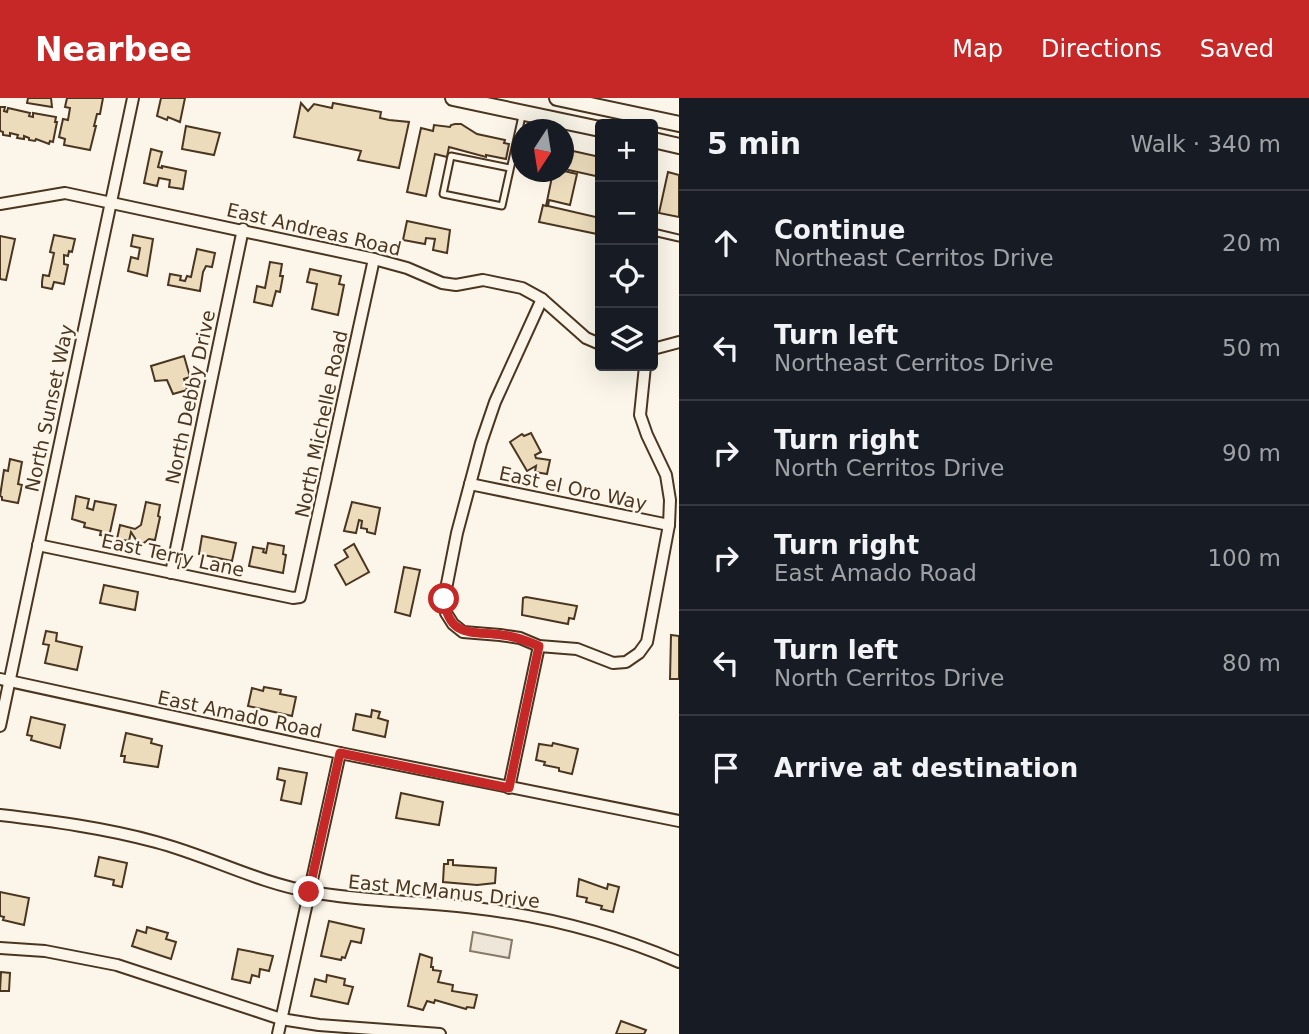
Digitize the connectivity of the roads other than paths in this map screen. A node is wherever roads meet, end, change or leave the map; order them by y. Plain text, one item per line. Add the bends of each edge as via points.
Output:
1 (133, 98) edge
2 (453, 98) edge
3 (557, 98) edge
4 (480, 101) edge
5 (523, 113) junction
6 (679, 124) edge
7 (595, 128) edge
8 (658, 141) edge
9 (679, 146) edge
10 (510, 168) junction
11 (110, 202) junction
12 (0, 204) edge
13 (243, 229) junction
14 (658, 233) edge
15 (679, 238) edge
16 (374, 259) junction
17 (542, 299) junction
18 (595, 342) edge
19 (679, 342) edge
20 (658, 348) edge
21 (644, 371) edge
22 (470, 484) junction
23 (669, 526) junction
24 (38, 545) junction
25 (171, 573) junction
26 (300, 597) joint
27 (539, 646) junction
28 (5, 680) edge
29 (0, 726) edge
30 (340, 753) junction
31 (509, 788) junction
32 (0, 815) edge
33 (679, 821) edge
34 (309, 892) junction
35 (0, 947) edge
36 (679, 962) edge
37 (281, 1019) junction
38 (278, 1034) edge
39 (440, 1034) edge

1 - 11 street, North Sunset Way
2 - 4 main road
3 - 6 main road
4 - 5 main road
5 - 7 main road
5 - 10 lane
8 - 9 main road
10 - 10 lane via 502,206 443,194 451,156
11 - 12 street, East Andreas Road via 65,193
11 - 13 street, East Andreas Road
11 - 24 street, North Sunset Way
13 - 16 street, East Andreas Road
13 - 25 street, North Debby Drive
14 - 15 lane
16 - 17 street, East Andreas Road via 442,283 503,282
16 - 26 street, North Michelle Road
17 - 18 street, East Andreas Road
17 - 22 street via 495,402
19 - 20 street
21 - 23 street via 640,415 666,475
22 - 23 street, East el Oro Way
22 - 27 street via 444,599 446,613 463,632 520,638
23 - 27 street via 652,626 639,653 626,662 613,663 578,649
24 - 25 street, East Terry Lane
24 - 28 street, North Sunset Way
25 - 26 street, East Terry Lane
27 - 31 street
28 - 29 street, North Sunset Way
28 - 30 street, East Amado Road
30 - 31 street, East Amado Road
30 - 34 street
31 - 33 street, East Amado Road
32 - 34 street, East McManus Drive via 156,842
34 - 36 street, East McManus Drive via 553,920
34 - 37 street
35 - 37 street via 117,965
37 - 38 street
37 - 39 street

